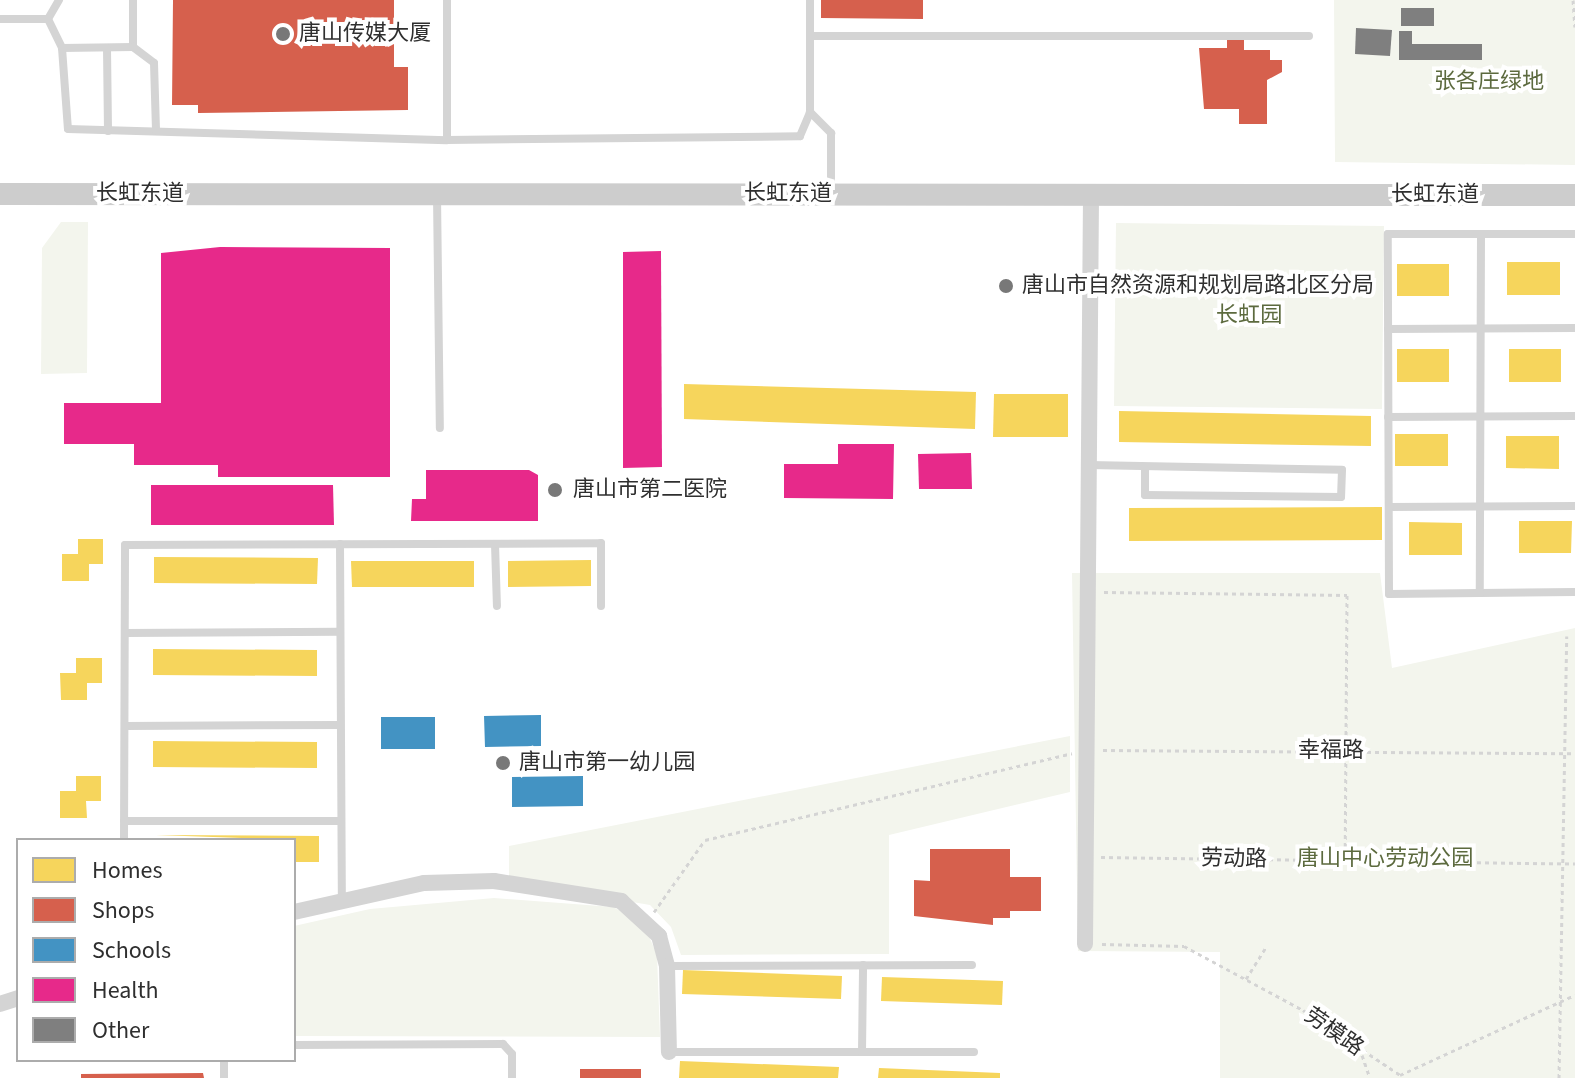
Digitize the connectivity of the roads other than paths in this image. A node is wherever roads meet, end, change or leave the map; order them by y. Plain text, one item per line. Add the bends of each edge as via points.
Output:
1 (59, 0) edge
2 (133, 0) edge
3 (447, 0) edge
4 (810, 0) edge
5 (0, 19) edge
6 (48, 19) junction
7 (811, 36) junction
8 (1309, 36) dead end
9 (133, 47) junction
10 (62, 48) junction
11 (107, 48) junction
12 (810, 112) junction
13 (108, 131) junction
14 (156, 131) junction
15 (447, 140) junction
16 (0, 194) edge
17 (437, 194) junction
18 (831, 194) junction
19 (1091, 195) junction
20 (1575, 195) edge
21 (1481, 234) junction
22 (1575, 234) edge
23 (1575, 328) edge
24 (1388, 329) junction
25 (1481, 329) junction
26 (1479, 416) junction
27 (1575, 416) edge
28 (1388, 417) junction
29 (440, 428) dead end
30 (1089, 465) junction
31 (1145, 467) junction
32 (1480, 506) junction
33 (1575, 506) edge
34 (1389, 507) junction
35 (340, 544) junction
36 (495, 544) junction
37 (1575, 592) edge
38 (1480, 593) junction
39 (497, 606) dead end
40 (601, 606) dead end
41 (340, 632) junction
42 (125, 633) junction
43 (339, 725) junction
44 (125, 726) junction
45 (124, 821) junction
46 (339, 821) junction
47 (124, 838) edge
48 (342, 897) junction
49 (296, 911) edge
50 (1085, 944) road end
51 (863, 965) junction
52 (972, 965) dead end
53 (667, 966) junction
54 (296, 1045) edge
55 (669, 1052) joint
56 (862, 1052) junction
57 (974, 1052) dead end
58 (512, 1078) edge

1 - 6 lane
2 - 9 lane
3 - 15 lane
4 - 7 lane
5 - 6 lane
6 - 10 lane
7 - 8 lane
7 - 12 lane
9 - 11 lane
9 - 14 lane via 154,63
10 - 11 lane
10 - 13 lane via 63,123
11 - 13 lane
12 - 15 lane via 800,136 787,139
12 - 18 lane via 831,133
13 - 14 lane
14 - 15 lane
16 - 17 street, 长虹东道
17 - 18 street, 长虹东道
17 - 29 lane
18 - 19 street, 长虹东道
19 - 20 street, 长虹东道
19 - 30 street
21 - 22 lane
21 - 24 lane via 1388,234
21 - 25 lane
23 - 25 lane
24 - 25 lane
24 - 28 lane
25 - 26 lane
26 - 27 lane
26 - 28 lane
26 - 32 lane
28 - 34 lane
30 - 31 lane
30 - 50 street
31 - 31 lane via 1342,470 1341,497 1145,495
32 - 33 lane
32 - 34 lane
32 - 38 lane
34 - 38 lane via 1389,594
35 - 36 lane
35 - 41 lane
35 - 42 lane via 125,545
36 - 39 lane
36 - 40 lane via 601,543
37 - 38 lane
41 - 42 lane
41 - 43 lane
42 - 44 lane
43 - 44 lane
43 - 46 lane
44 - 45 lane
45 - 46 lane
45 - 47 lane
46 - 48 lane
48 - 49 street
48 - 53 street via 494,881 621,901 648,921
51 - 52 lane
51 - 53 lane
51 - 56 lane
53 - 55 street
54 - 58 lane via 503,1044 512,1054
55 - 56 lane
56 - 57 lane

